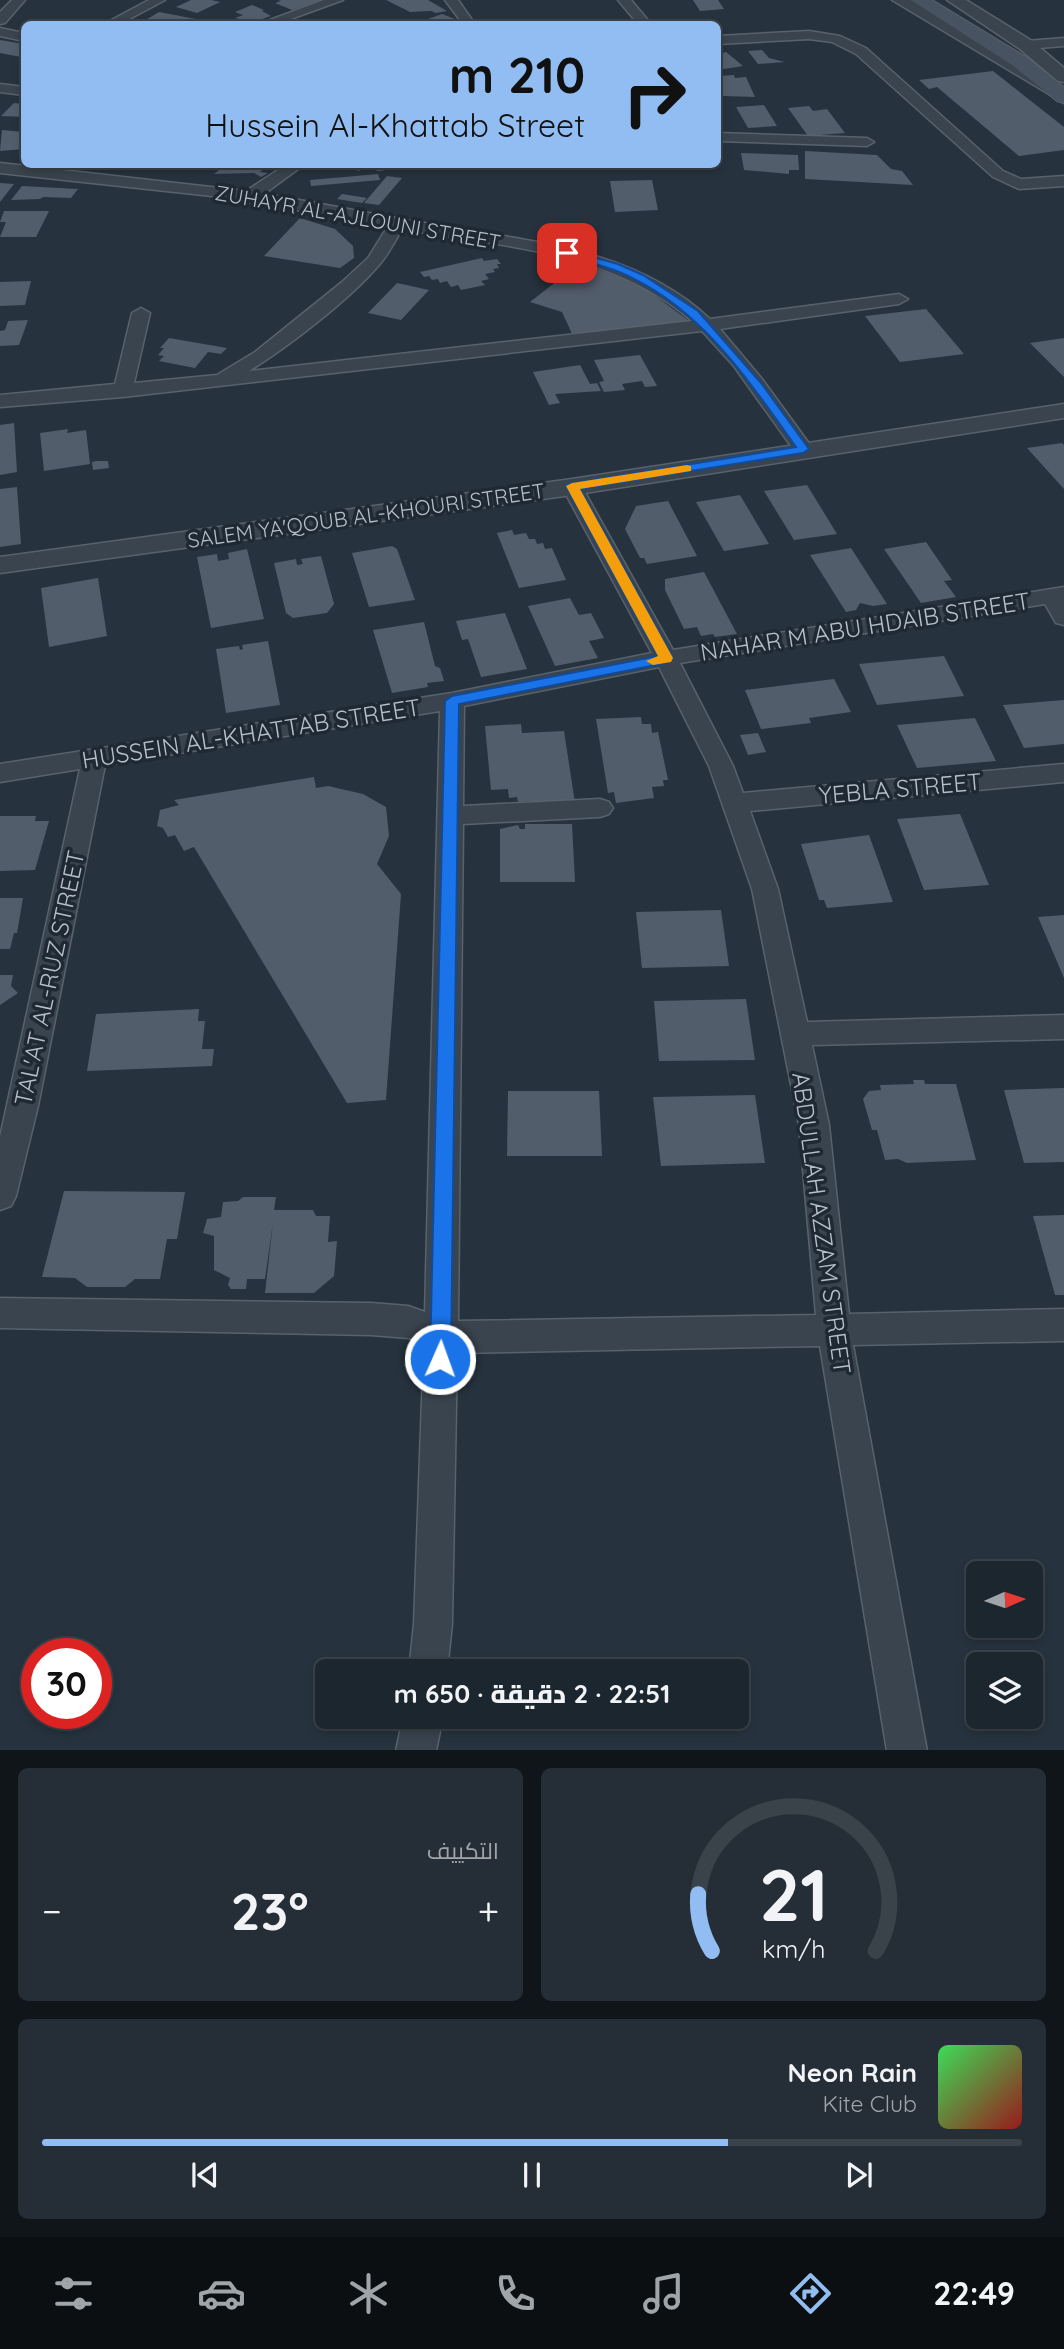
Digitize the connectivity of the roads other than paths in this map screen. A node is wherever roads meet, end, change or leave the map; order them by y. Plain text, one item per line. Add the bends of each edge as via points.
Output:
1 (19, 0) edge
2 (159, 0) edge
3 (337, 0) edge
4 (450, 0) edge
5 (624, 0) edge
6 (901, 0) edge
7 (919, 0) edge
8 (936, 0) edge
9 (955, 0) edge
10 (0, 20) edge
11 (117, 21) edge
12 (275, 21) edge
13 (468, 21) edge
14 (642, 21) edge
15 (0, 32) edge
16 (21, 36) edge
17 (992, 38) junction
18 (721, 40) edge
19 (1064, 42) edge
20 (1026, 45) junction
21 (1064, 79) edge
22 (0, 88) edge
23 (21, 91) edge
24 (1064, 98) edge
25 (721, 137) edge
26 (867, 142) dead end
27 (0, 168) edge
28 (292, 168) edge
29 (89, 171) edge
30 (1064, 181) edge
31 (250, 196) junction
32 (398, 223) junction
33 (899, 299) dead end
34 (141, 313) dead end
35 (707, 325) junction
36 (222, 380) junction
37 (123, 391) junction
38 (0, 401) edge
39 (1064, 411) edge
40 (803, 449) junction
41 (572, 486) junction
42 (0, 565) edge
43 (1058, 595) edge
44 (1064, 618) edge
45 (666, 658) junction
46 (452, 701) junction
47 (94, 759) junction
48 (0, 773) edge
49 (1064, 773) edge
50 (736, 803) junction
51 (600, 808) dead end
52 (450, 816) junction
53 (1064, 1027) edge
54 (794, 1034) junction
55 (0, 1196) edge
56 (0, 1313) edge
57 (1064, 1325) edge
58 (834, 1331) junction
59 (441, 1334) junction
60 (429, 1659) edge
61 (421, 1729) edge
62 (416, 1750) edge
63 (907, 1750) edge

1 - 10 street
2 - 11 street
3 - 12 street
4 - 13 street
5 - 14 street
6 - 24 street
7 - 17 main road
8 - 17 main road
9 - 20 street
15 - 16 street
17 - 21 main road
17 - 24 main road
18 - 30 street via 835,39 861,51 998,174 1027,185
19 - 20 street
20 - 21 street
22 - 23 street
25 - 26 street
27 - 29 street, ZUHAYR AL-AJLOUNI STREET
28 - 31 street
29 - 31 street, ZUHAYR AL-AJLOUNI STREET
31 - 32 street, ZUHAYR AL-AJLOUNI STREET
32 - 35 street, ZUHAYR AL-AJLOUNI STREET via 614,266 659,288
32 - 36 street via 374,261 348,286 261,356
33 - 35 street
34 - 37 street
35 - 36 street
35 - 40 street, ZUHAYR AL-AJLOUNI STREET
36 - 37 street
37 - 38 street
39 - 40 street, SALEM YA'QOUB AL-KHOURI STREET
40 - 41 street, SALEM YA'QOUB AL-KHOURI STREET
41 - 42 street, SALEM YA'QOUB AL-KHOURI STREET
41 - 45 street, ABDULLAH AZZAM STREET
43 - 44 street
43 - 45 street, NAHAR M ABU HDAIB STREET
45 - 46 street, HUSSEIN AL-KHATTAB STREET
45 - 50 street, ABDULLAH AZZAM STREET
46 - 47 street, HUSSEIN AL-KHATTAB STREET
46 - 52 street
47 - 48 street, HUSSEIN AL-KHATTAB STREET
47 - 55 street, TAL'AT AL-RUZ STREET via 23,1106
49 - 50 street, YEBLA STREET
50 - 54 street, ABDULLAH AZZAM STREET via 765,889
51 - 52 street
52 - 59 street
53 - 54 street
54 - 58 street, ABDULLAH AZZAM STREET via 814,1125
56 - 59 street via 372,1319 408,1322
57 - 58 street
58 - 59 street via 486,1338
58 - 63 street, ABDULLAH AZZAM STREET
59 - 60 street
61 - 62 street

